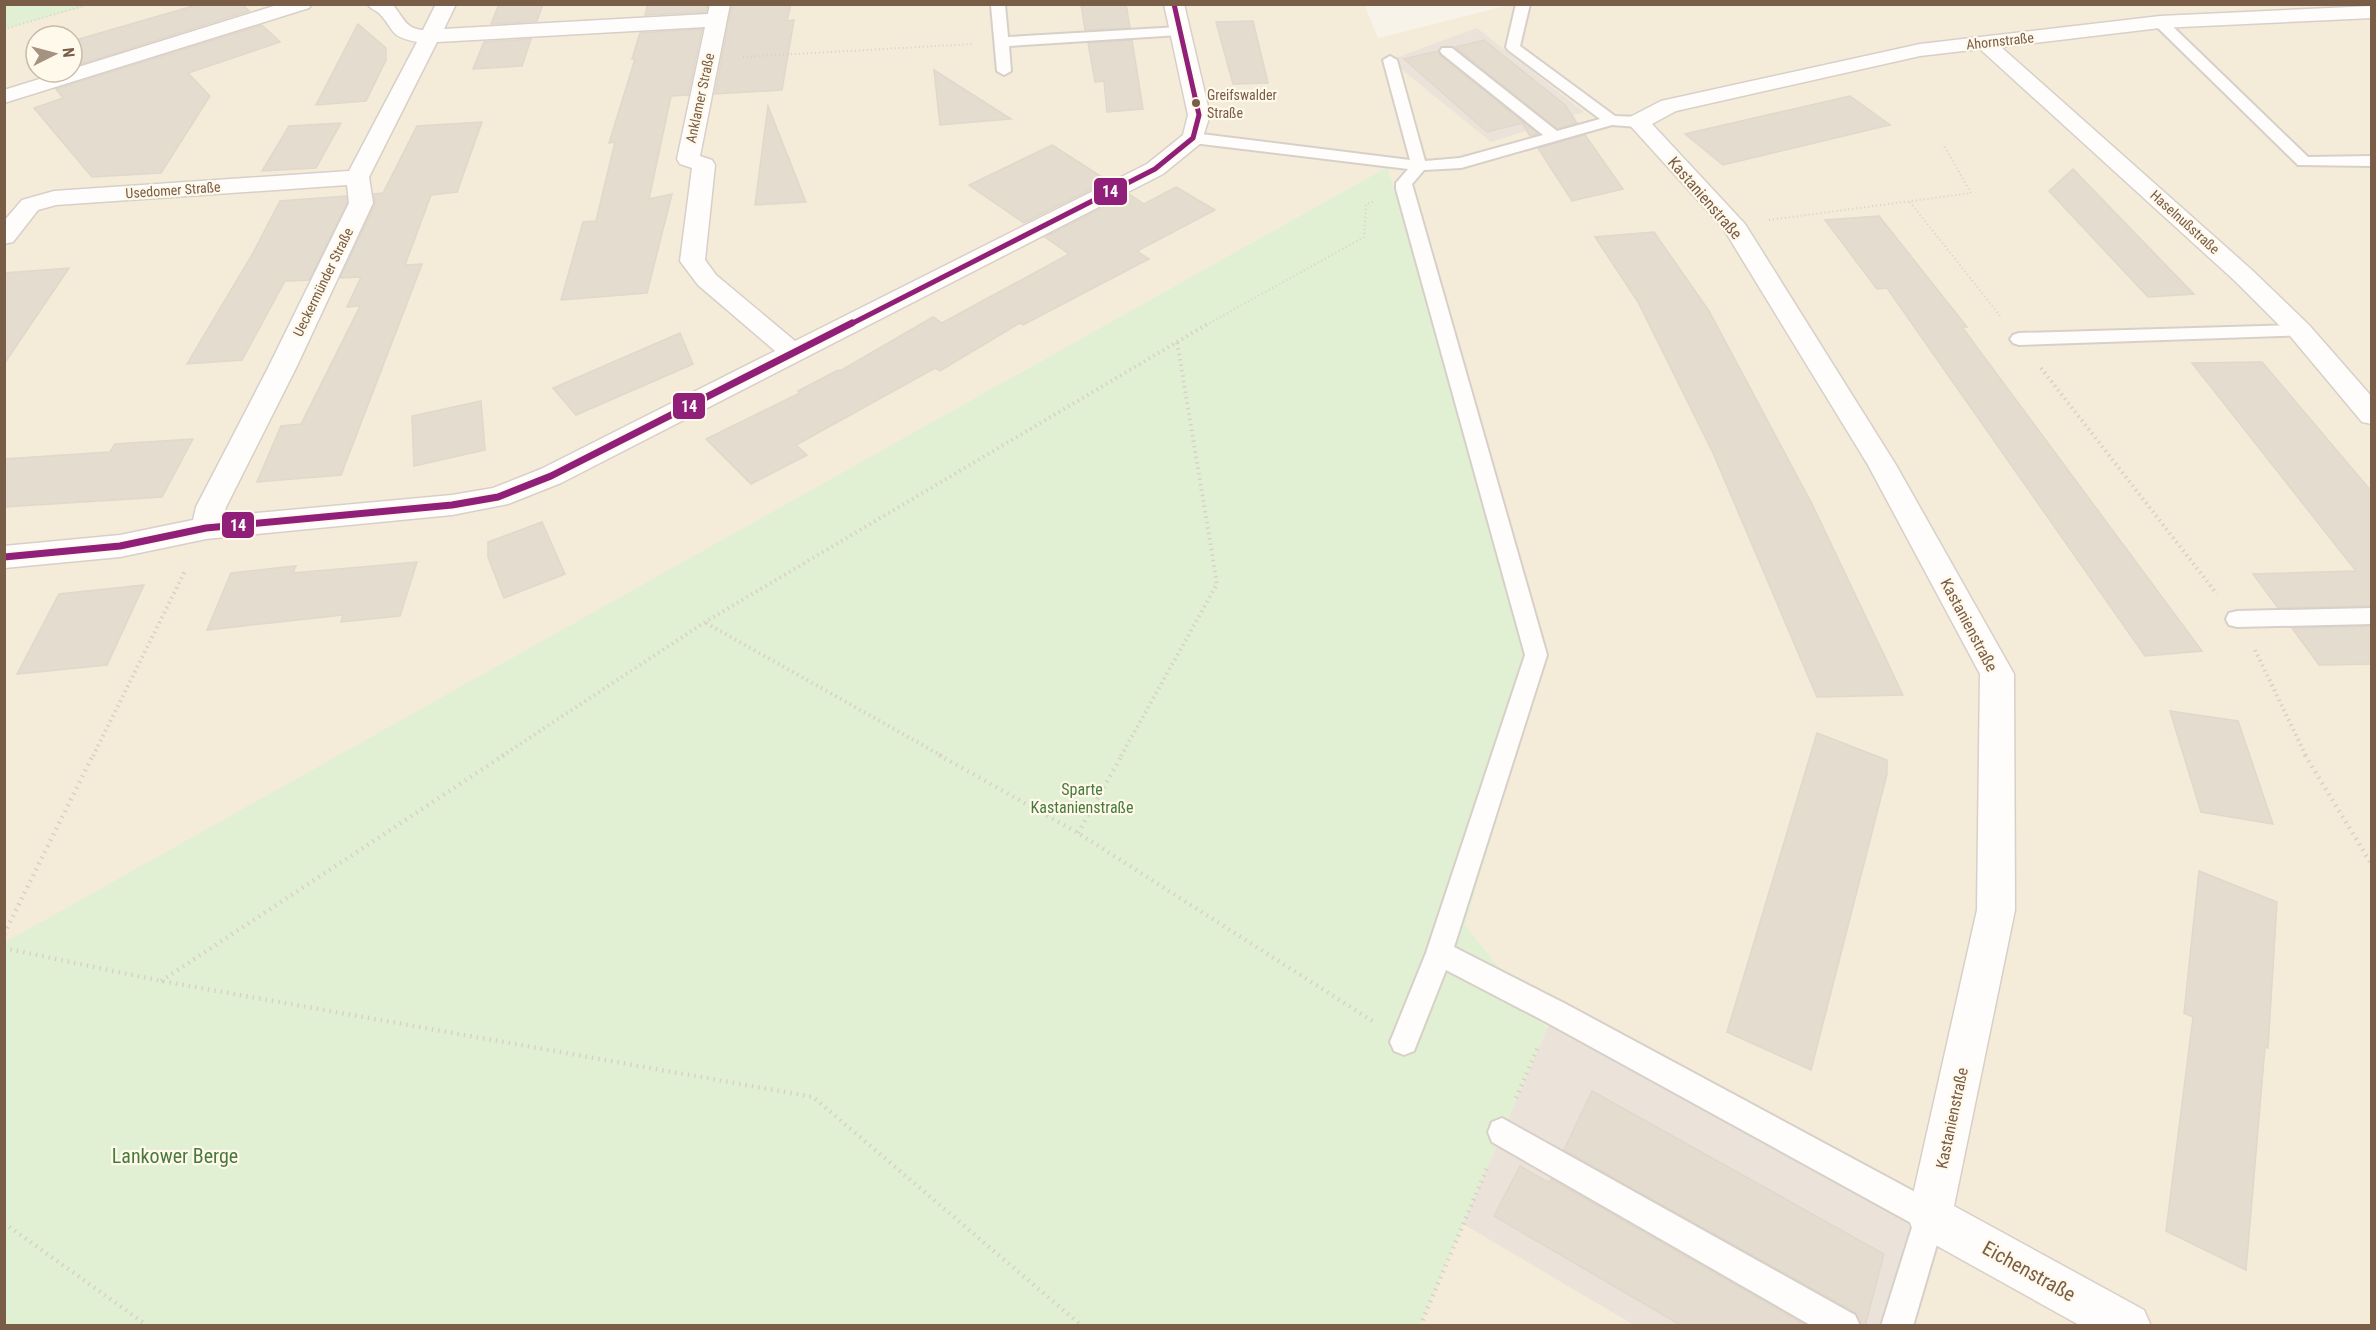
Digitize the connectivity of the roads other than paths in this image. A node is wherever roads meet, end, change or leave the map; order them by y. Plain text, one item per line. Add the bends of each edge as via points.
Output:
1 (302, 4) edge
2 (377, 4) edge
3 (446, 4) edge
4 (1523, 4) edge
5 (998, 5) edge
6 (718, 12) edge
7 (2372, 12) edge
8 (1177, 18) edge
9 (2160, 22) junction
10 (430, 36) junction
11 (1002, 42) junction
12 (1985, 43) junction
13 (1447, 51) dead end
14 (1390, 60) dead end
15 (1004, 71) dead end
16 (4, 97) edge
17 (1625, 121) junction
18 (1554, 136) junction
19 (1193, 138) junction
20 (2372, 161) edge
21 (1419, 166) junction
22 (357, 177) junction
23 (4, 237) edge
24 (2300, 331) junction
25 (2019, 339) road end
26 (792, 352) junction
27 (2372, 415) edge
28 (206, 528) junction
29 (4, 557) edge
30 (2372, 616) edge
31 (2237, 619) road end
32 (1439, 952) junction
33 (1404, 1042) road end
34 (1502, 1132) dead end
35 (1930, 1217) junction
36 (1844, 1326) edge
37 (1897, 1326) edge
38 (2128, 1326) edge

1 - 16 street
2 - 10 street via 402,33
3 - 10 street
4 - 17 lane via 1512,47
5 - 11 lane
6 - 10 street
6 - 26 street, Anklamer Straße via 688,159 704,165 692,261 707,280
7 - 9 street, Ahornstraße
8 - 11 lane
8 - 19 street via 1197,103
9 - 12 street, Ahornstraße
9 - 20 lane via 2304,162
10 - 22 street
11 - 15 lane
12 - 17 street, Ahornstraße via 1920,50 1669,106
12 - 24 street, Haselnußstraße
13 - 18 lane
14 - 21 lane
17 - 18 lane
17 - 35 street, Kastanienstraße via 1732,224 1881,465 1997,674 1996,910
18 - 21 lane via 1461,163
19 - 21 lane
19 - 26 street via 1155,169
21 - 32 lane via 1404,183 1404,189 1536,655
22 - 23 street, Usedomer Straße via 54,198 30,205
22 - 28 street, Ueckermünder Straße via 361,202 211,507
24 - 25 lane
24 - 27 street, Haselnußstraße
26 - 28 street via 551,476 498,497 452,505
28 - 29 street via 120,546
30 - 31 lane
32 - 33 lane
32 - 35 lane
34 - 36 lane
35 - 37 lane
35 - 38 street, Eichenstraße

